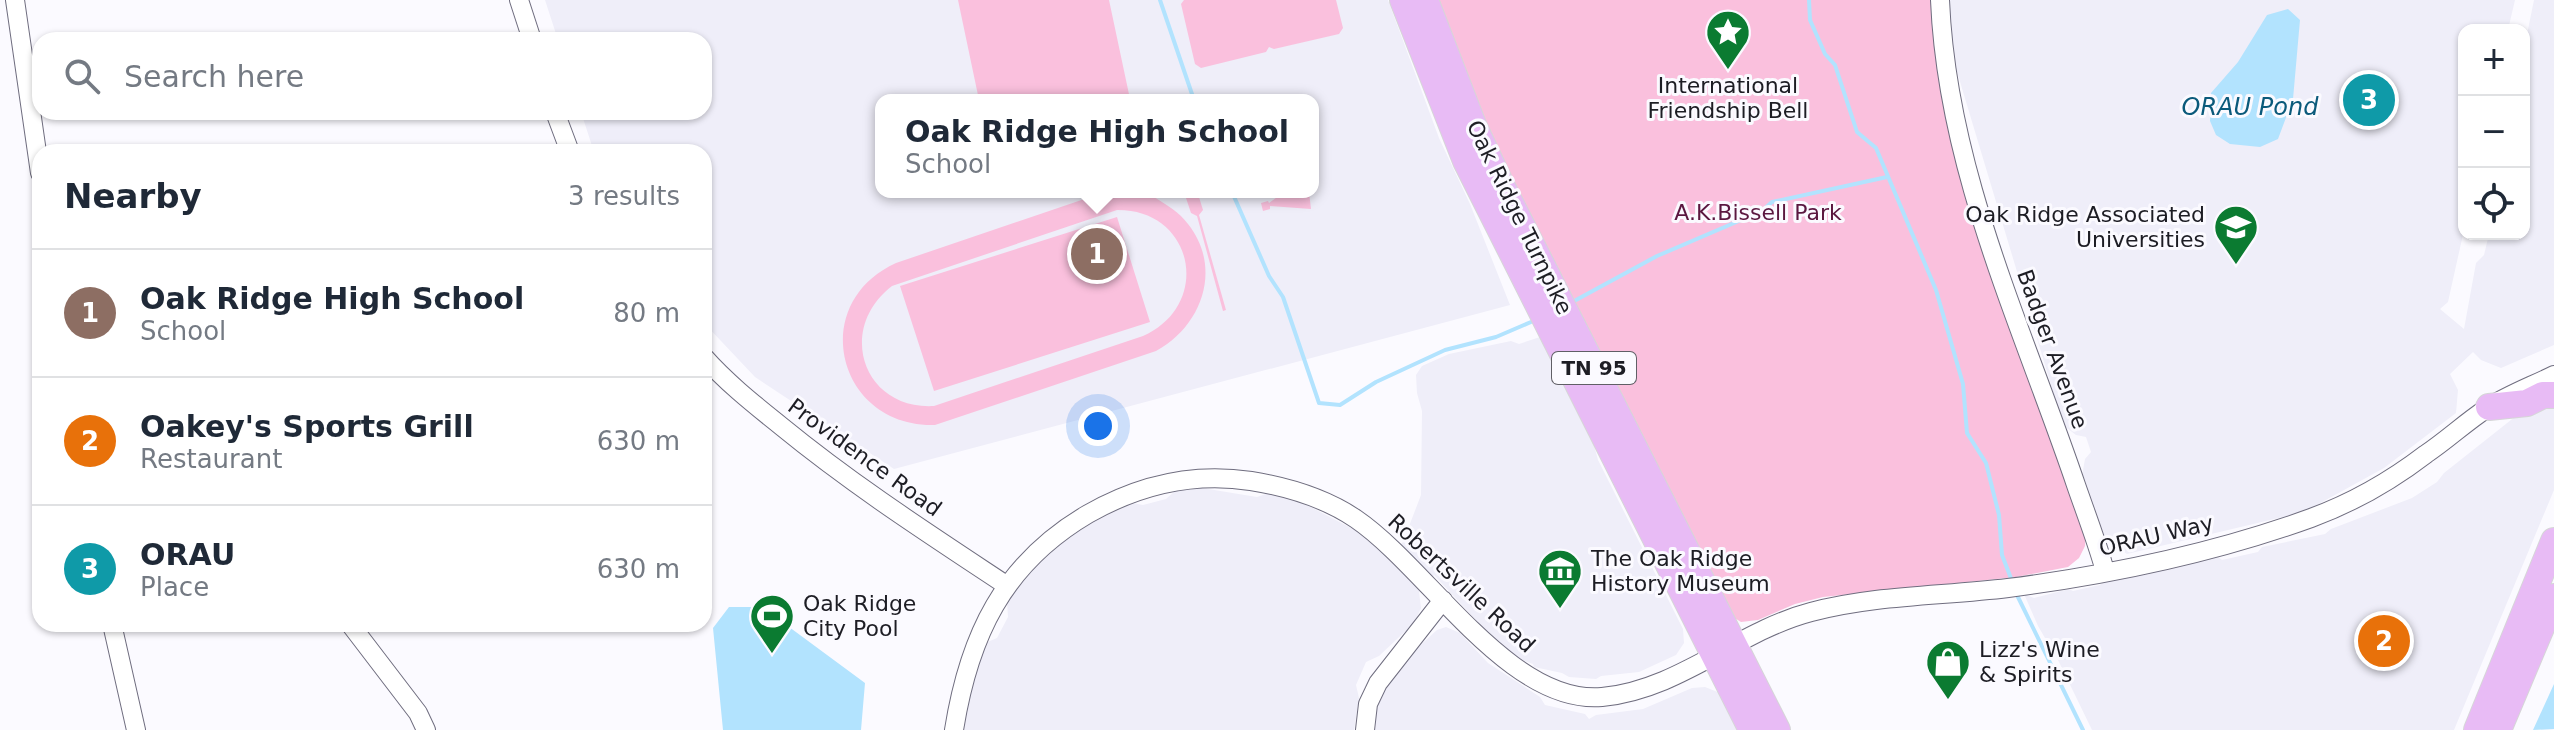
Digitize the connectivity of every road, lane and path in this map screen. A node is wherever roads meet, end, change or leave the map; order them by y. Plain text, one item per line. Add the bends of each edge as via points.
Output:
1 (15, 0) edge
2 (519, 0) edge
3 (1403, 0) edge
4 (1425, 0) edge
5 (1940, 0) edge
6 (529, 32) edge
7 (32, 118) edge
8 (32, 120) edge
9 (558, 120) edge
10 (36, 144) edge
11 (567, 144) edge
12 (712, 365) edge
13 (2554, 375) edge
14 (2554, 395) edge
15 (2489, 407) junction
16 (2554, 541) edge
17 (2105, 571) junction
18 (1006, 585) junction
19 (2554, 597) edge
20 (1443, 600) junction
21 (114, 632) edge
22 (356, 632) edge
23 (1724, 650) junction
24 (136, 730) edge
25 (426, 730) edge
26 (954, 730) edge
27 (1365, 730) edge
28 (1752, 730) edge
29 (1777, 730) edge
30 (2477, 730) edge
31 (2498, 730) edge

1 - 7 street
2 - 6 street
3 - 23 highway, Oak Ridge Turnpike / TN 95 via 1466,161
4 - 23 highway, Oak Ridge Turnpike / TN 95 via 1473,125
5 - 17 street, Badger Avenue via 1948,84 1964,159
8 - 10 street
9 - 11 street
12 - 18 street, Providence Road via 826,462
13 - 15 street, ORAU Way
14 - 15 highway
15 - 17 street, ORAU Way via 2367,493 2316,516 2256,536
16 - 30 highway
17 - 23 street, ORAU Way via 1815,611
18 - 20 street, Robertsville Road via 1060,530 1112,500 1168,483 1237,479 1282,486 1354,518
18 - 26 street, Robertsville Road via 971,652
19 - 31 highway
20 - 23 street, Robertsville Road via 1517,670 1568,695 1588,698 1637,691
20 - 27 street via 1378,683 1368,704
21 - 24 street
22 - 25 street
23 - 28 highway, Oak Ridge Turnpike / TN 95
23 - 29 highway, Oak Ridge Turnpike / TN 95

